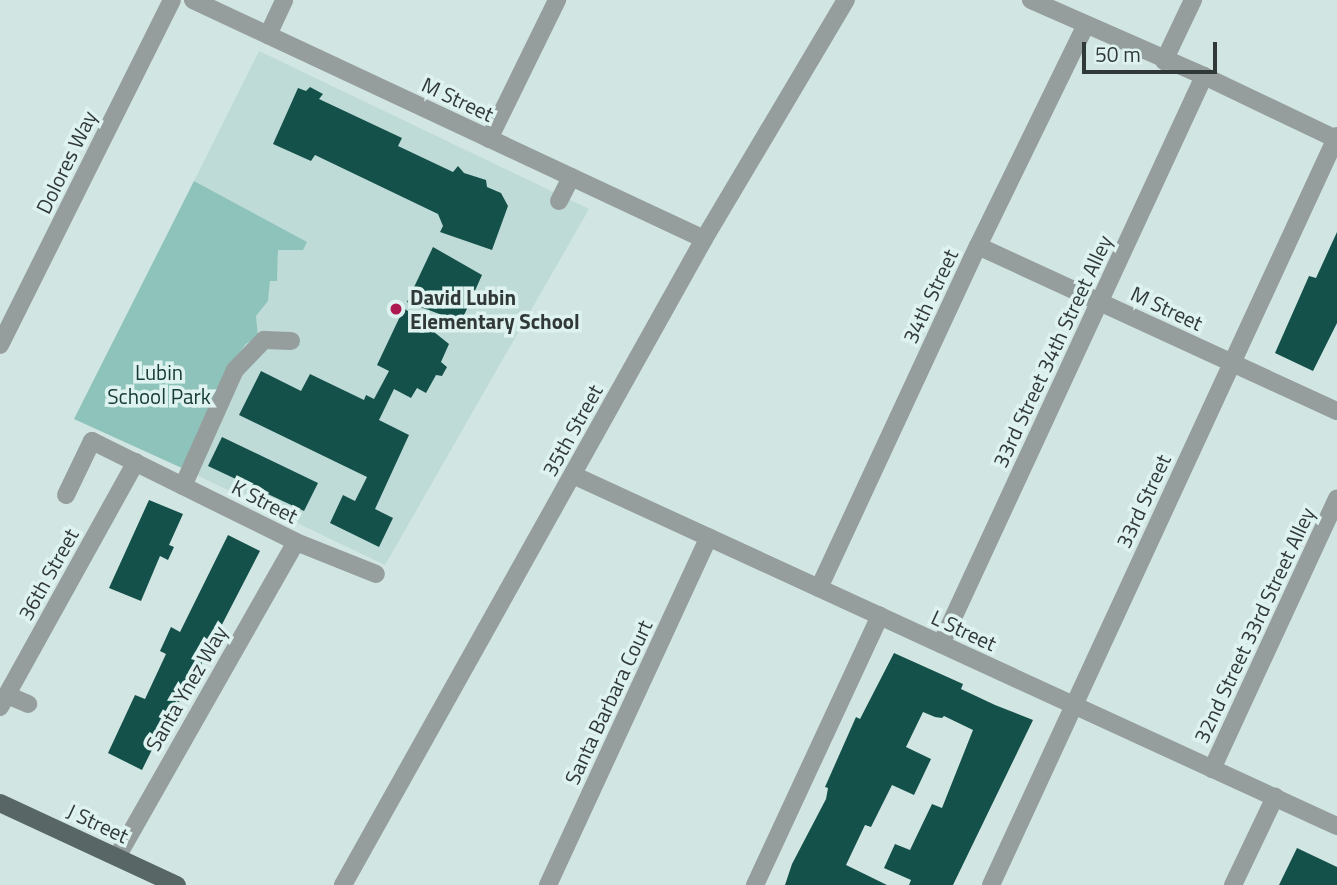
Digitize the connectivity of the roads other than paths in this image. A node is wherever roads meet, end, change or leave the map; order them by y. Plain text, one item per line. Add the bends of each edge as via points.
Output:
1 (172, 0) edge
2 (192, 0) edge
3 (284, 0) edge
4 (557, 0) edge
5 (846, 0) edge
6 (1031, 0) edge
7 (1193, 0) edge
8 (1086, 25) junction
9 (268, 35) junction
10 (1164, 61) junction
11 (1204, 76) junction
12 (1336, 137) edge
13 (489, 139) junction
14 (571, 177) junction
15 (559, 201) dead end
16 (704, 239) junction
17 (978, 246) junction
18 (1100, 302) junction
19 (290, 341) dead end
20 (0, 345) edge
21 (1231, 363) junction
22 (1337, 411) edge
23 (136, 462) junction
24 (573, 475) junction
25 (183, 486) junction
26 (66, 495) dead end
27 (1337, 499) edge
28 (709, 537) junction
29 (296, 542) junction
30 (376, 573) dead end
31 (819, 588) junction
32 (880, 616) junction
33 (941, 644) junction
34 (3, 701) edge
35 (28, 704) dead end
36 (1074, 706) junction
37 (1212, 769) junction
38 (1275, 797) junction
39 (0, 803) edge
40 (1337, 826) edge
41 (117, 857) junction
42 (177, 885) edge
43 (343, 885) edge
44 (548, 885) edge
45 (755, 885) edge
46 (990, 885) edge
47 (1233, 885) edge

1 - 20 street, Dolores Way
2 - 9 street, M Street
3 - 9 street
4 - 13 street
5 - 16 street, 35th Street
6 - 8 street
7 - 10 street
8 - 10 street
8 - 17 street, 34th Street
9 - 13 street, M Street
10 - 11 street
11 - 12 street
11 - 18 street, 33rd Street 34th Street Alley
12 - 21 street, 33rd Street
13 - 14 street, M Street
14 - 15 street
14 - 16 street, M Street
16 - 24 street, 35th Street
17 - 18 street, M Street
17 - 31 street, 34th Street
18 - 21 street, M Street
18 - 33 street, 33rd Street 34th Street Alley
19 - 25 street via 264,340 235,370
21 - 22 street, M Street
21 - 36 street, 33rd Street
23 - 25 street, K Street
23 - 26 street, K Street via 92,441
23 - 34 street, 36th Street
24 - 28 street, L Street
24 - 43 street, 35th Street
25 - 29 street, K Street
27 - 37 street, 32nd Street 33rd Street Alley
28 - 31 street, L Street
28 - 44 street, Santa Barbara Court
29 - 30 street, K Street
29 - 41 street, Santa Ynez Way
31 - 32 street, L Street
32 - 33 street, L Street
32 - 45 street
33 - 36 street, L Street
34 - 35 street
36 - 37 street, L Street
36 - 46 street, 33rd Street
37 - 38 street, L Street
38 - 40 street, L Street
38 - 47 street
39 - 41 main road, J Street
41 - 42 main road, J Street

